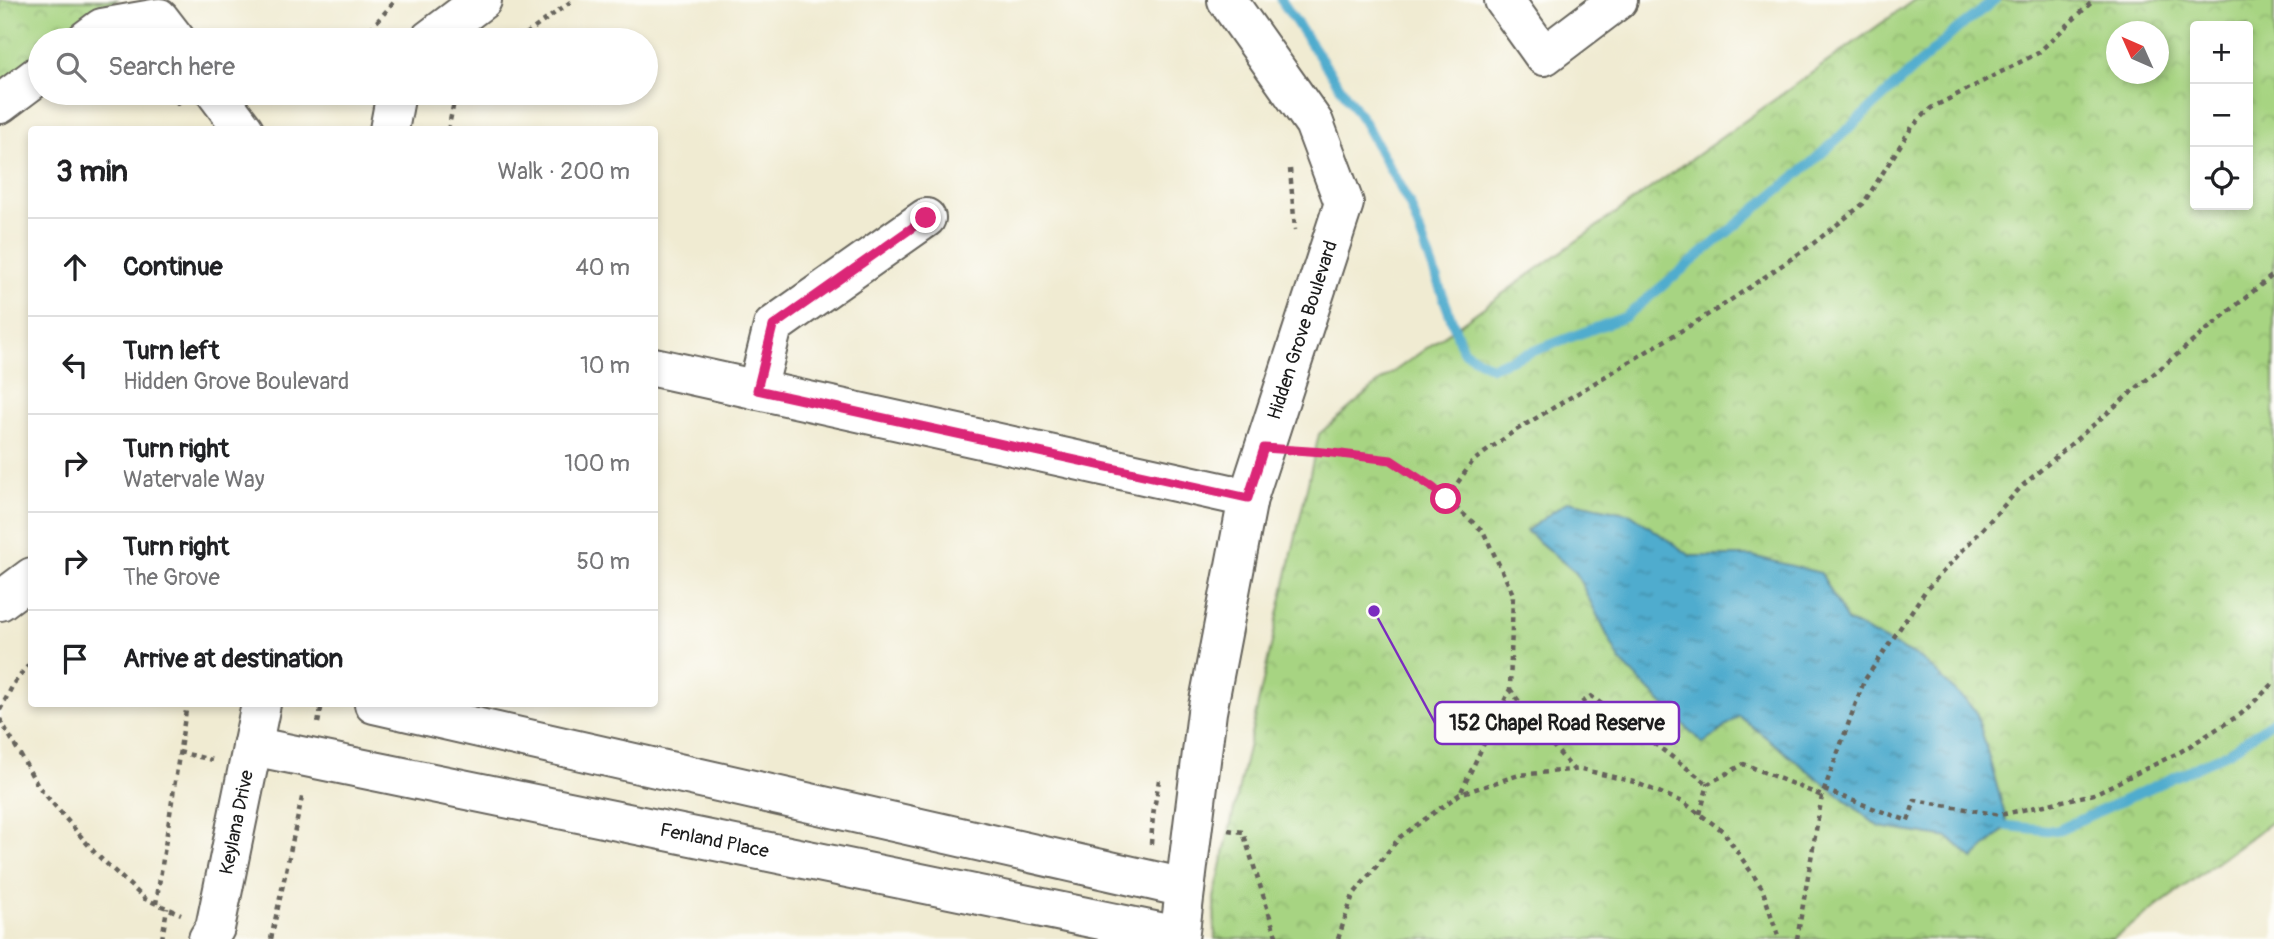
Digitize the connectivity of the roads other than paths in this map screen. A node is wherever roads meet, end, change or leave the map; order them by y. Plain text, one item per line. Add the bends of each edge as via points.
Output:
1 (482, 0) edge
2 (1227, 0) edge
3 (1504, 0) edge
4 (1618, 0) edge
5 (107, 28) edge
6 (167, 28) edge
7 (445, 28) edge
8 (28, 83) edge
9 (0, 104) edge
10 (225, 105) edge
11 (394, 105) edge
12 (241, 126) edge
13 (390, 126) edge
14 (926, 218) dead end
15 (658, 368) edge
16 (757, 390) junction
17 (1248, 498) junction
18 (28, 580) edge
19 (0, 601) edge
20 (260, 707) edge
21 (387, 707) edge
22 (252, 746) junction
23 (1185, 888) junction
24 (221, 935) edge
25 (1179, 937) edge

1 - 7 street
2 - 17 street, Hidden Grove Boulevard via 1314,123 1344,203
3 - 4 street via 1544,56
5 - 6 street via 159,18
8 - 9 street
10 - 12 street
11 - 13 street
14 - 16 street via 773,326
15 - 16 street
16 - 17 street
17 - 23 street, Hidden Grove Boulevard via 1207,712
18 - 19 street
20 - 22 street, Keylana Drive
21 - 23 street
22 - 24 street, Keylana Drive
22 - 25 street, Fenland Place
23 - 25 street, Hidden Grove Boulevard

